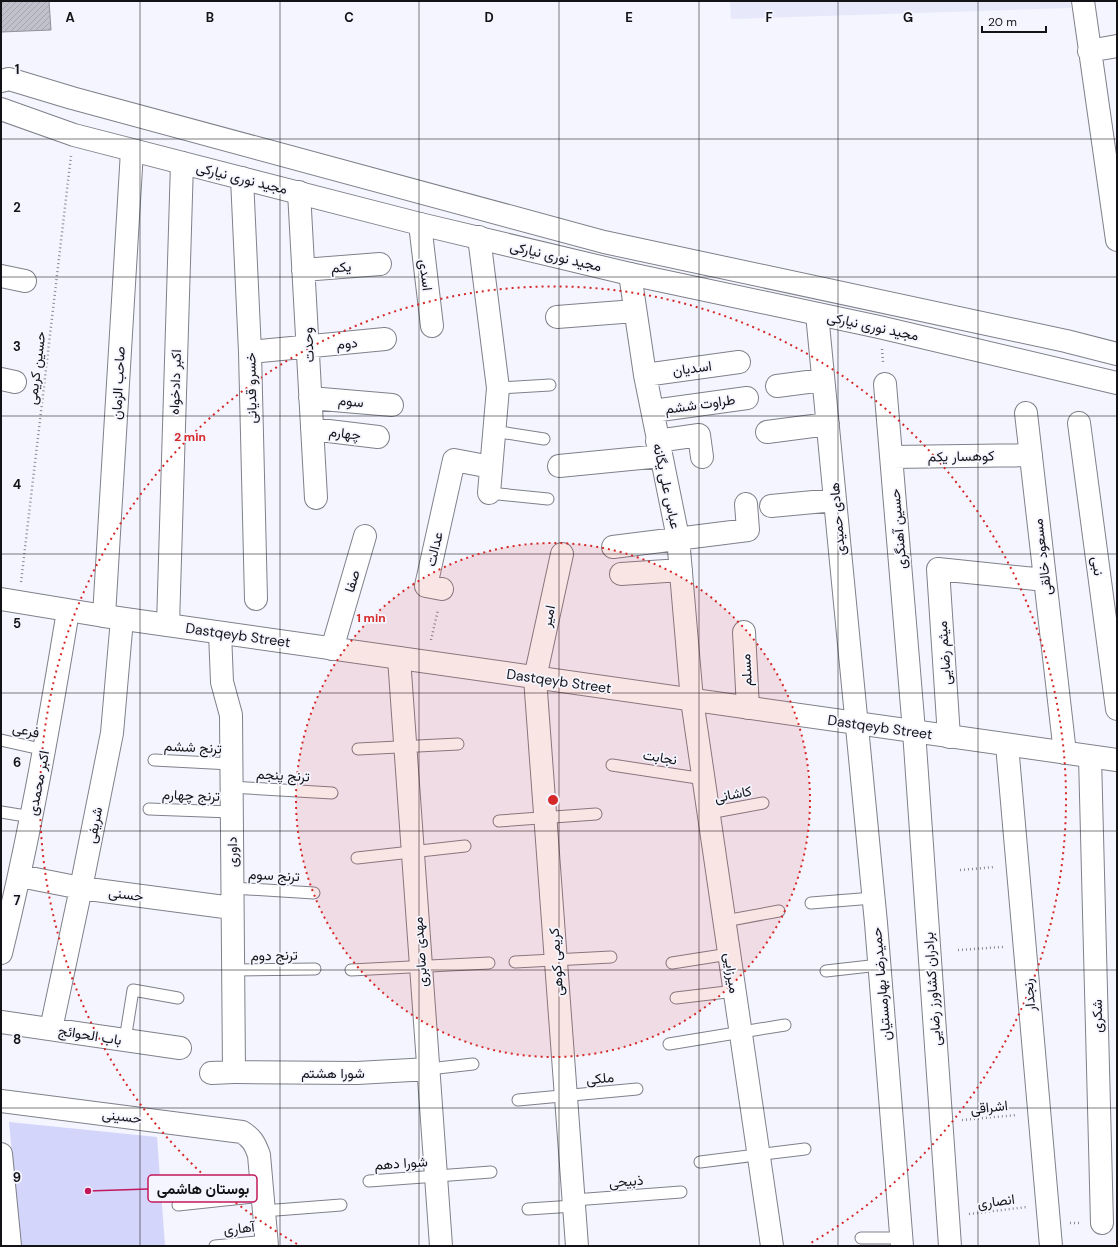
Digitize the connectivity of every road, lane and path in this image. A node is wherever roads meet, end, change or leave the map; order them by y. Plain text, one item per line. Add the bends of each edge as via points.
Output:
1 (1083, 1) edge
2 (1117, 46) edge
3 (1089, 51) junction
4 (5, 80) edge
5 (1, 109) edge
6 (74, 135) junction
7 (132, 151) junction
8 (182, 163) junction
9 (242, 178) junction
10 (299, 192) junction
11 (420, 224) junction
12 (479, 238) junction
13 (1117, 240) edge
14 (380, 264) dead end
15 (303, 270) junction
16 (630, 274) junction
17 (1, 276) edge
18 (25, 281) dead end
19 (821, 288) junction
20 (635, 311) junction
21 (817, 314) junction
22 (556, 317) dead end
23 (432, 326) dead end
24 (879, 327) junction
25 (385, 339) dead end
26 (308, 346) junction
27 (250, 352) junction
28 (1117, 354) edge
29 (739, 362) dead end
30 (645, 375) junction
31 (823, 380) junction
32 (1117, 383) edge
33 (885, 384) joint
34 (550, 385) dead end
35 (777, 386) dead end
36 (498, 388) junction
37 (310, 398) junction
38 (747, 398) dead end
39 (392, 405) dead end
40 (653, 411) junction
41 (1026, 413) dead end
42 (1079, 423) dead end
43 (828, 424) junction
44 (312, 429) junction
45 (494, 431) junction
46 (767, 432) dead end
47 (378, 437) dead end
48 (544, 438) dead end
49 (659, 449) junction
50 (1031, 455) junction
51 (702, 457) dead end
52 (892, 457) junction
53 (559, 466) dead end
54 (491, 467) junction
55 (489, 493) joint
56 (316, 498) dead end
57 (548, 499) dead end
58 (835, 500) junction
59 (746, 504) dead end
60 (771, 506) dead end
61 (366, 536) dead end
62 (678, 538) junction
63 (613, 547) dead end
64 (562, 554) dead end
65 (681, 570) junction
66 (621, 574) dead end
67 (1045, 580) junction
68 (442, 590) joint
69 (256, 599) dead end
70 (10, 601) edge
71 (68, 611) junction
72 (113, 618) junction
73 (168, 625) junction
74 (220, 632) junction
75 (744, 632) dead end
76 (332, 649) junction
77 (399, 658) junction
78 (426, 662) junction
79 (535, 678) junction
80 (692, 700) junction
81 (748, 708) junction
82 (1117, 709) edge
83 (856, 723) junction
84 (914, 732) junction
85 (949, 736) junction
86 (1, 740) edge
87 (458, 744) dead end
88 (1007, 745) junction
89 (405, 746) junction
90 (358, 749) dead end
91 (45, 750) junction
92 (1065, 753) junction
93 (1090, 756) junction
94 (154, 760) dead end
95 (1117, 760) edge
96 (231, 764) junction
97 (612, 765) dead end
98 (704, 779) junction
99 (231, 787) junction
100 (332, 792) dead end
101 (762, 803) dead end
102 (149, 808) dead end
103 (1, 812) edge
104 (232, 812) junction
105 (709, 813) junction
106 (596, 814) dead end
107 (32, 817) junction
108 (545, 818) junction
109 (499, 821) dead end
110 (465, 846) dead end
111 (413, 852) junction
112 (357, 858) dead end
113 (1018, 864) junction
114 (960, 870) dead end
115 (20, 876) junction
116 (82, 888) junction
117 (314, 892) dead end
118 (8, 898) edge
119 (232, 898) junction
120 (873, 898) junction
121 (811, 903) dead end
122 (779, 912) dead end
123 (725, 921) junction
124 (1025, 946) junction
125 (958, 950) dead end
126 (1, 954) edge
127 (729, 954) junction
128 (611, 957) dead end
129 (556, 960) junction
130 (515, 962) dead end
131 (489, 963) dead end
132 (672, 963) dead end
133 (880, 965) junction
134 (421, 967) junction
135 (315, 969) dead end
136 (233, 970) junction
137 (351, 970) dead end
138 (826, 971) dead end
139 (735, 991) junction
140 (178, 998) dead end
141 (676, 998) dead end
142 (1, 1022) edge
143 (785, 1025) dead end
144 (51, 1029) junction
145 (741, 1032) junction
146 (125, 1040) junction
147 (669, 1044) dead end
148 (180, 1048) dead end
149 (473, 1064) dead end
150 (428, 1069) junction
151 (236, 1072) junction
152 (211, 1073) dead end
153 (637, 1089) dead end
154 (566, 1096) junction
155 (518, 1100) dead end
156 (1, 1101) edge
157 (1040, 1112) junction
158 (941, 1122) junction
159 (805, 1149) dead end
160 (1, 1154) edge
161 (759, 1155) junction
162 (700, 1162) dead end
163 (491, 1172) dead end
164 (436, 1176) junction
165 (369, 1181) dead end
166 (681, 1192) dead end
167 (574, 1203) junction
168 (262, 1204) junction
169 (178, 1205) dead end
170 (341, 1205) dead end
171 (528, 1209) dead end
172 (1048, 1214) junction
173 (948, 1216) junction
174 (1102, 1223) joint
175 (861, 1238) dead end
176 (902, 1242) edge
177 (266, 1243) edge
178 (10, 1246) edge
179 (215, 1246) edge
180 (441, 1246) edge
181 (577, 1246) edge
182 (772, 1246) edge
183 (950, 1246) edge
184 (1051, 1246) edge

1 - 3 street
2 - 3 street
3 - 13 street
4 - 19 street, مجید نوری نیارکی via 604,242
5 - 6 street, مجید نوری نیارکی
6 - 7 street, مجید نوری نیارکی
6 - 70 path, حسین کریمی
7 - 8 street, مجید نوری نیارکی
7 - 72 street, صاحب الزمان
8 - 9 street, مجید نوری نیارکی
8 - 73 street, اکبر دادخواه
9 - 10 street, مجید نوری نیارکی
9 - 27 street, خسرو قدیانی
10 - 11 street, مجید نوری نیارکی
10 - 15 street, وحدت
11 - 12 street, مجید نوری نیارکی
11 - 23 street, اسدی
12 - 16 street, مجید نوری نیارکی
12 - 36 street
14 - 15 street, یکم
15 - 26 street, وحدت
16 - 20 street, عباس علی یگانه
16 - 21 street, مجید نوری نیارکی
17 - 18 street
19 - 21 street, هادی حمیدی
19 - 28 street, مجید نوری نیارکی
20 - 22 street
20 - 30 street, عباس علی یگانه
21 - 24 street, مجید نوری نیارکی
21 - 31 street, هادی حمیدی
24 - 32 street, مجید نوری نیارکی
24 - 33 path
25 - 26 street, دوم
26 - 27 street, دوم
26 - 37 street, وحدت
27 - 69 street, خسرو قدیانی
29 - 30 street, اسدیان
30 - 40 street, عباس علی یگانه
31 - 35 street
31 - 43 street, هادی حمیدی
33 - 52 street, حسین آهنگری
34 - 36 lane
36 - 45 street
37 - 39 street, سوم
37 - 44 street, وحدت
38 - 40 street, طراوت ششم
40 - 49 street, عباس علی یگانه
41 - 50 street, مسعود خالقی
42 - 82 street, نبی
43 - 46 street
43 - 58 street, هادی حمیدی
44 - 47 street, چهارم
44 - 56 street, وحدت
45 - 48 lane
45 - 54 street
49 - 51 street via 699,436
49 - 53 street
49 - 62 street, عباس علی یگانه
50 - 52 street, کوهسار یکم
50 - 67 street, مسعود خالقی
52 - 84 street, حسین آهنگری
54 - 55 street
54 - 68 street, عدالت via 454,460 426,586
55 - 57 lane
58 - 60 street
58 - 83 street, هادی حمیدی
59 - 62 street via 748,530
61 - 76 street, صفا
62 - 63 street
62 - 65 street, عباس علی یگانه
64 - 79 street, امیر
65 - 66 street
65 - 80 street, عباس علی یگانه
67 - 85 street, میثم رضایی via 938,569
67 - 92 street, مسعود خالقی
68 - 78 path
70 - 71 street, Dastqeyb Street
71 - 72 street, Dastqeyb Street
71 - 91 street, اکبر محمدی
72 - 73 street, Dastqeyb Street
72 - 116 street, شریفی via 112,733
73 - 74 street, Dastqeyb Street
74 - 76 street, Dastqeyb Street
74 - 96 street, داوری via 222,682 231,715
75 - 81 street, مسلم
76 - 77 street, Dastqeyb Street
77 - 78 street, Dastqeyb Street
77 - 89 street, مهدی صابری
78 - 79 street, Dastqeyb Street
79 - 80 street, Dastqeyb Street
79 - 108 street, کریمی کوهی
80 - 81 street, Dastqeyb Street
80 - 98 street, میرزایی
81 - 83 street, Dastqeyb Street
83 - 84 street, Dastqeyb Street
83 - 120 street, حمیدرضا بهارمستیان
84 - 85 street, Dastqeyb Street
84 - 158 street, برادران کشاورز رضایی
85 - 88 street, Dastqeyb Street
86 - 91 lane, فرعی
87 - 89 lane
88 - 92 street, Dastqeyb Street
88 - 113 street, رنجدار
89 - 90 lane
89 - 111 street, مهدی صابری
91 - 107 street, اکبر محمدی
92 - 93 street, Dastqeyb Street
93 - 95 street, Dastqeyb Street
93 - 174 street, شکری
94 - 96 lane, ترنج ششم
96 - 99 street, داوری
97 - 98 lane, نجابت
98 - 105 street, میرزایی
99 - 100 lane, ترنج پنجم
99 - 104 street, داوری
101 - 105 lane, کاشانی
102 - 104 lane, ترنج چهارم
103 - 107 lane
104 - 119 street, داوری
105 - 123 street, میرزایی
106 - 108 lane
107 - 115 street, اکبر محمدی
108 - 109 lane
108 - 129 street, کریمی کوهی
110 - 111 lane
111 - 112 lane
111 - 134 street, مهدی صابری
113 - 114 path
113 - 124 street, رنجدار
115 - 116 street, حسنی
115 - 118 street, اکبر محمدی
116 - 119 street, حسنی
116 - 144 street, شریفی
117 - 119 lane, ترنج سوم
118 - 126 street, اکبر محمدی
119 - 136 street, داوری
120 - 121 lane
120 - 133 street, حمیدرضا بهارمستیان
122 - 123 lane
123 - 127 street, میرزایی
124 - 125 path
124 - 157 street, رنجدار
127 - 132 lane
127 - 139 street, میرزایی
128 - 129 lane
129 - 130 lane
129 - 154 street, کریمی کوهی
131 - 134 lane
133 - 138 lane
133 - 176 street, حمیدرضا بهارمستیان
134 - 137 lane
134 - 150 street, مهدی صابری
135 - 136 lane, ترنج دوم
136 - 151 street, داوری
139 - 141 lane
139 - 145 street, میرزایی
140 - 146 lane via 133,990
142 - 144 street, باب الحوائج
143 - 145 lane
144 - 146 street, باب الحوائج
145 - 147 lane
145 - 161 street, میرزایی
146 - 148 street, باب الحوائج
149 - 150 lane
150 - 151 street, شورا هشتم via 357,1073
150 - 164 street, مهدی صابری
151 - 152 street, شورا هشتم
153 - 154 lane, ملکی
154 - 155 lane, ملکی
154 - 167 street, کریمی کوهی
156 - 168 street, حسینی via 242,1132 256,1144
157 - 158 path, اشراقی
157 - 172 street, رنجدار
158 - 173 street, برادران کشاورز رضایی
159 - 161 lane
160 - 178 street
161 - 162 lane
161 - 182 street, میرزایی
163 - 164 lane, شورا دهم
164 - 165 lane, شورا دهم
164 - 180 street, مهدی صابری
166 - 167 lane, ذبیحی
167 - 171 lane, ذبیحی
167 - 181 street, کریمی کوهی
168 - 169 lane
168 - 170 lane
168 - 177 street
172 - 173 path, انصاری
172 - 174 path
172 - 184 street, رنجدار
173 - 183 street, برادران کشاورز رضایی
175 - 176 lane
177 - 179 lane, آهاری

